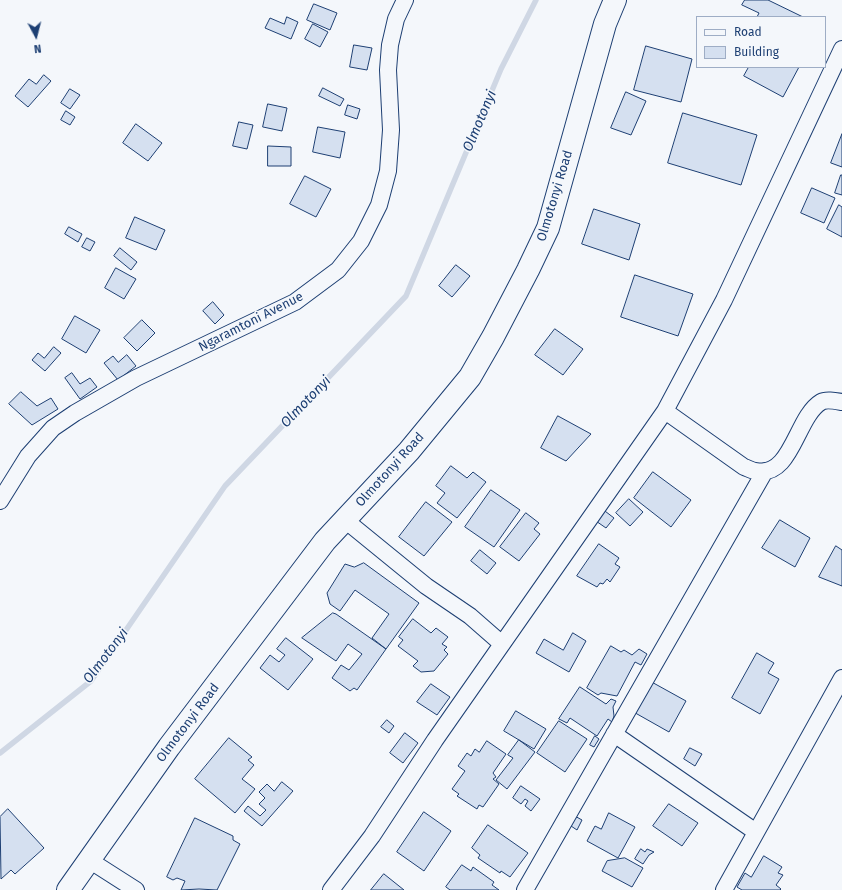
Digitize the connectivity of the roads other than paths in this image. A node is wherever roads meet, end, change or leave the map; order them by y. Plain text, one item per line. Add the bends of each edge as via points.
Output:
1 (405, 0) edge
2 (615, 0) edge
3 (842, 49) edge
4 (842, 402) edge
5 (665, 411) junction
6 (765, 471) junction
7 (0, 501) edge
8 (344, 520) junction
9 (502, 644) junction
10 (842, 678) edge
11 (614, 734) junction
12 (756, 832) junction
13 (89, 860) junction
14 (68, 890) edge
15 (136, 890) edge
16 (331, 890) edge
17 (525, 890) edge
18 (724, 890) edge

1 - 7 street, Ngaramtoni Avenue via 396,19 390,45 388,70 391,130 388,171 379,205 352,253 338,270 295,302 136,378 53,428 28,456
2 - 8 street, Olmotonyi Road via 605,24 548,228 514,297 470,377 409,451
3 - 5 street via 724,300
4 - 6 street via 821,402 811,411 784,458 776,467
5 - 6 street via 744,467
5 - 9 street
6 - 11 street
8 - 9 street via 426,586 470,616
8 - 13 street, Olmotonyi Road via 325,541 169,747
9 - 16 street via 372,836
10 - 12 street
11 - 12 street
11 - 17 street
12 - 18 street
13 - 14 street, Olmotonyi Road
13 - 15 street

